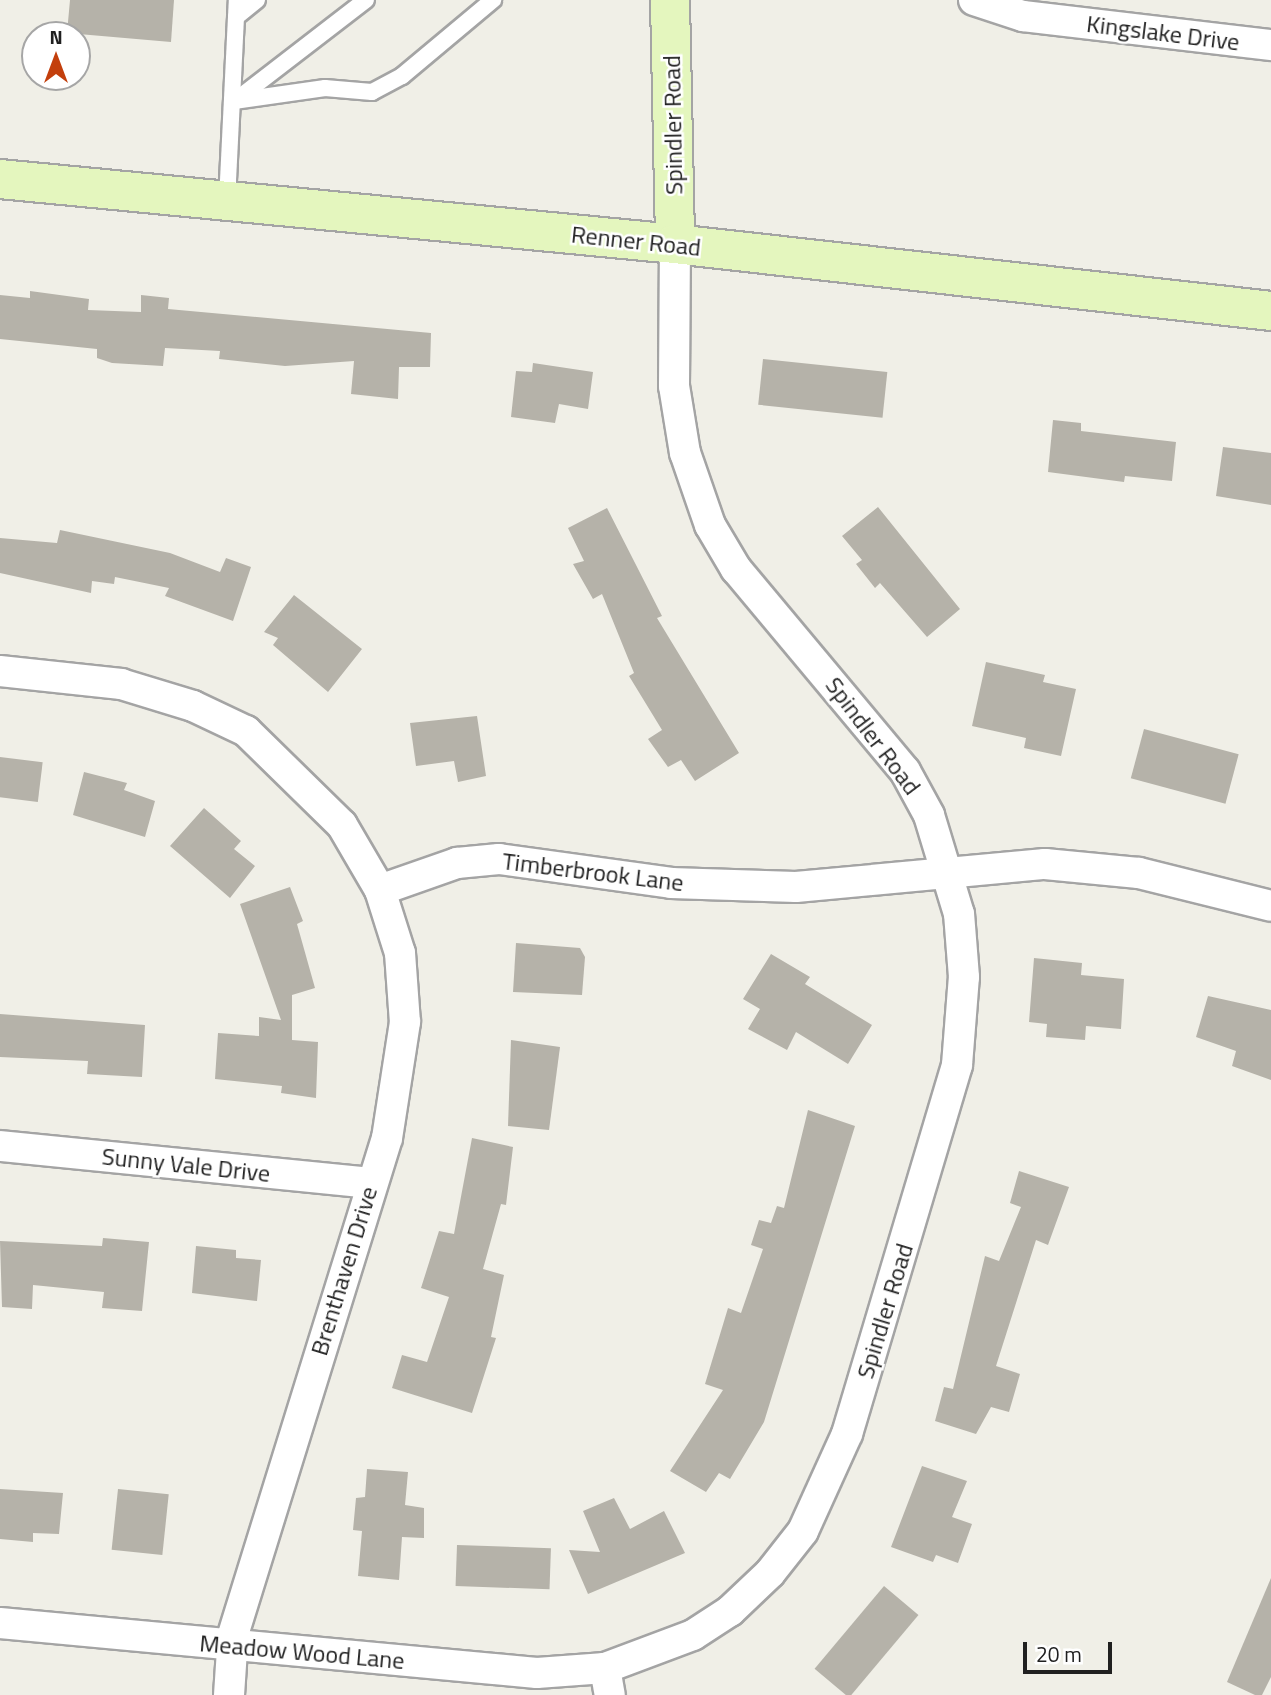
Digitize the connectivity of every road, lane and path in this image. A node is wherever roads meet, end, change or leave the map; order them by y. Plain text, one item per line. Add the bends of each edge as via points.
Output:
1 (237, 0) edge
2 (257, 0) edge
3 (366, 0) edge
4 (493, 0) edge
5 (670, 0) edge
6 (974, 0) edge
7 (236, 17) junction
8 (1271, 46) edge
9 (234, 101) junction
10 (0, 179) edge
11 (227, 201) junction
12 (675, 244) junction
13 (1271, 311) edge
14 (0, 670) edge
15 (950, 874) junction
16 (380, 890) junction
17 (1271, 906) edge
18 (0, 1146) edge
19 (371, 1183) junction
20 (0, 1623) edge
21 (231, 1646) junction
22 (607, 1681) edge
23 (229, 1695) edge

1 - 7 lane
2 - 7 lane
3 - 9 lane
4 - 9 lane via 402,76 372,92 325,88
5 - 12 main road, Spindler Road
6 - 8 street, Kingslake Drive via 1023,16
7 - 9 lane
9 - 11 lane
10 - 11 main road, Renner Road
11 - 12 main road, Renner Road
12 - 13 main road, Renner Road
12 - 15 street, Spindler Road via 674,386 685,453 710,525 736,569 905,771 929,815
14 - 16 street via 121,684 193,706 246,732 342,825
15 - 16 street, Timberbrook Lane via 744,887 499,859 457,863
15 - 17 street, Timberbrook Lane via 1045,864 1090,867
15 - 22 street, Spindler Road via 959,914 964,977 957,1065 847,1434 803,1531 770,1573 693,1635
16 - 19 street, Brenthaven Drive via 400,953 405,1022 387,1138
18 - 19 street, Sunny Vale Drive
19 - 21 street, Brenthaven Drive
20 - 21 street, Meadow Wood Lane
21 - 22 street, Meadow Wood Lane
21 - 23 street, Brenthaven Drive

